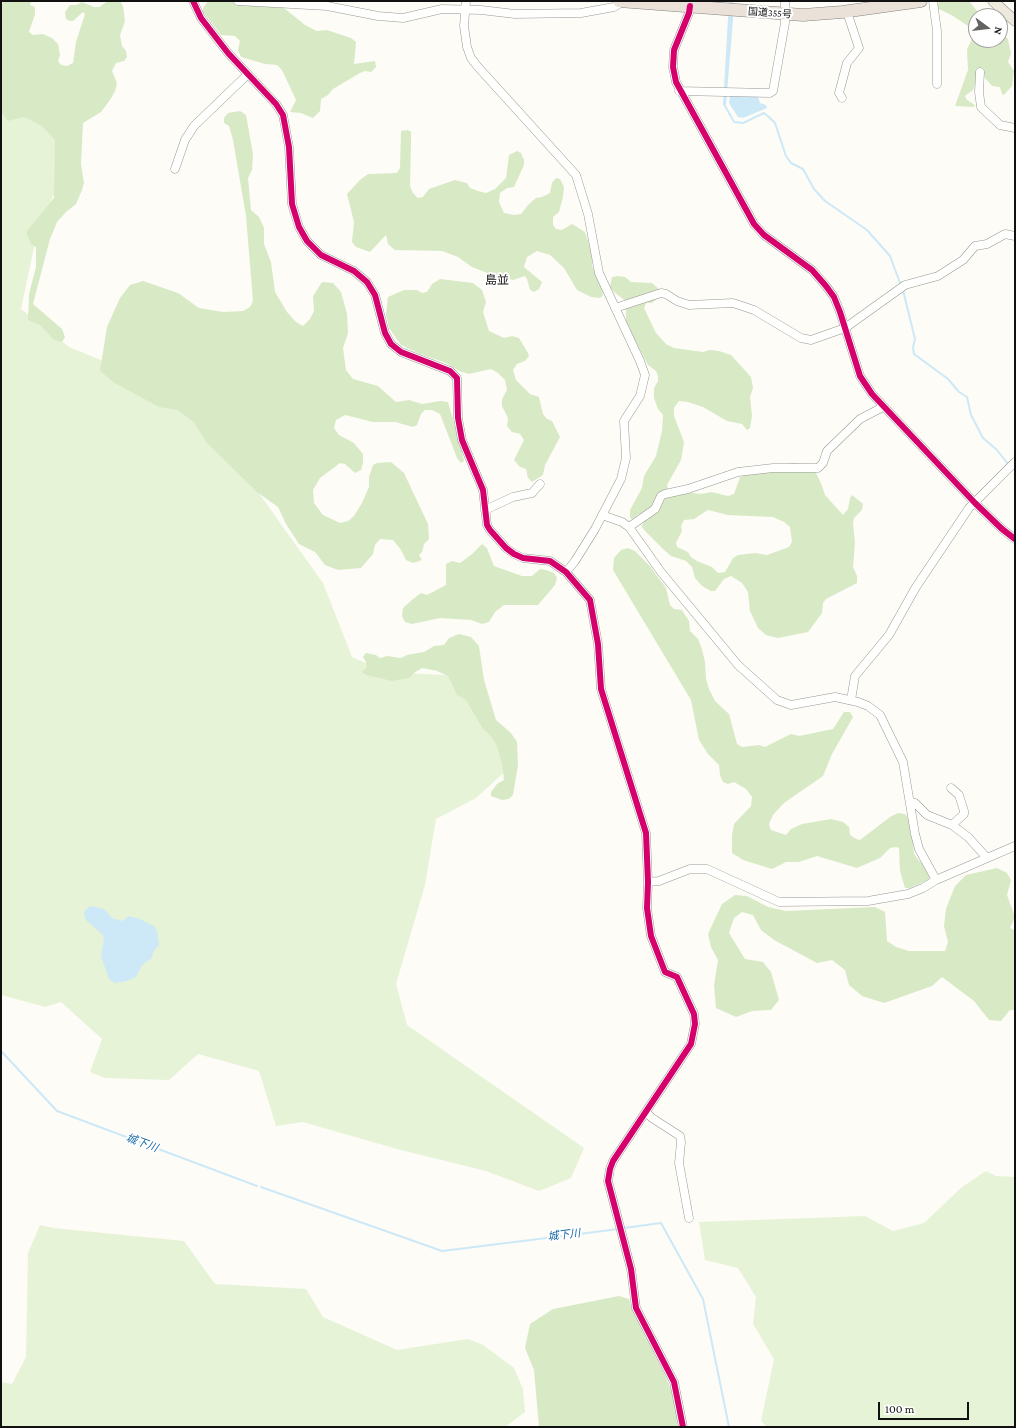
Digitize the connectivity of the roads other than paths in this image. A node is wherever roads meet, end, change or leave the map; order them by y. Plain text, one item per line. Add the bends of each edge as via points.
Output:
1 (193, 1) edge
2 (238, 1) edge
3 (466, 1) edge
4 (620, 1) edge
5 (785, 1) edge
6 (921, 1) edge
7 (933, 1) edge
8 (993, 1) edge
9 (690, 6) junction
10 (851, 8) edge
11 (465, 11) junction
12 (785, 14) junction
13 (1015, 21) edge
14 (980, 72) dead end
15 (247, 76) junction
16 (937, 84) dead end
17 (679, 91) junction
18 (842, 98) dead end
19 (1015, 128) edge
20 (175, 169) dead end
21 (1015, 236) edge
22 (615, 308) junction
23 (845, 328) junction
24 (883, 407) junction
25 (1015, 462) edge
26 (540, 484) dead end
27 (975, 503) junction
28 (485, 510) junction
29 (602, 515) junction
30 (629, 527) junction
31 (1015, 539) edge
32 (566, 572) junction
33 (851, 700) junction
34 (951, 788) dead end
35 (910, 802) junction
36 (952, 825) junction
37 (1015, 846) edge
38 (987, 858) junction
39 (936, 880) junction
40 (648, 882) junction
41 (646, 1112) junction
42 (689, 1218) dead end
43 (683, 1427) edge

1 - 15 street via 201,18
2 - 11 street via 327,6 396,18 408,18 442,9
3 - 11 street
4 - 9 highway, 国道355号
4 - 11 street via 620,4 614,7 581,13 515,14
5 - 12 street
6 - 10 highway, 国道355号
7 - 16 street via 937,31
8 - 13 main road
9 - 12 highway, 国道355号
9 - 17 street via 690,13 677,41 673,58 673,74
10 - 12 highway, 国道355号 via 813,15
10 - 18 street via 859,48 847,62 839,93
11 - 22 street via 464,26 471,58 576,175 588,214 599,273
12 - 17 street via 773,91
14 - 19 street via 981,107 1000,125
15 - 20 street via 194,126 185,140
15 - 28 street via 284,115 292,204 307,241 322,255 354,271 367,282 375,295 384,333 396,348 450,371 457,378 458,418 462,440 483,490
17 - 23 street via 754,224 764,235 812,270 834,297
21 - 23 street via 1005,234 987,244 975,246 963,260 938,276 905,285
22 - 23 street via 661,293 689,305 733,303 754,310 801,338 810,340
22 - 29 street via 645,375 640,396 624,421 626,458 623,473
23 - 24 street via 860,376
24 - 27 street
24 - 30 street via 860,420 827,450 823,463 818,468 774,468 738,472 665,494 661,496 655,509
25 - 27 street
26 - 28 street via 532,493 513,497
27 - 31 street
27 - 33 street via 968,508 889,635 855,676
28 - 32 street via 487,525 510,552 523,558 550,561
29 - 30 street
29 - 32 street
30 - 33 street via 660,572 738,666 777,700 791,705 835,697
32 - 40 street via 586,593 592,608 601,689 646,833
33 - 35 street via 868,706 880,715 903,762
34 - 36 street via 959,795 964,811
35 - 36 street via 915,803 927,815
35 - 39 street via 919,849
36 - 38 street via 968,837
37 - 38 street
38 - 39 street
39 - 40 street via 908,894 868,901 789,903 769,899 701,868
40 - 41 street via 647,908 654,944 665,972 677,977 692,1005 695,1024 691,1044
41 - 42 street via 680,1136 679,1163
41 - 43 street via 610,1169 609,1192 631,1269 636,1308 674,1382

